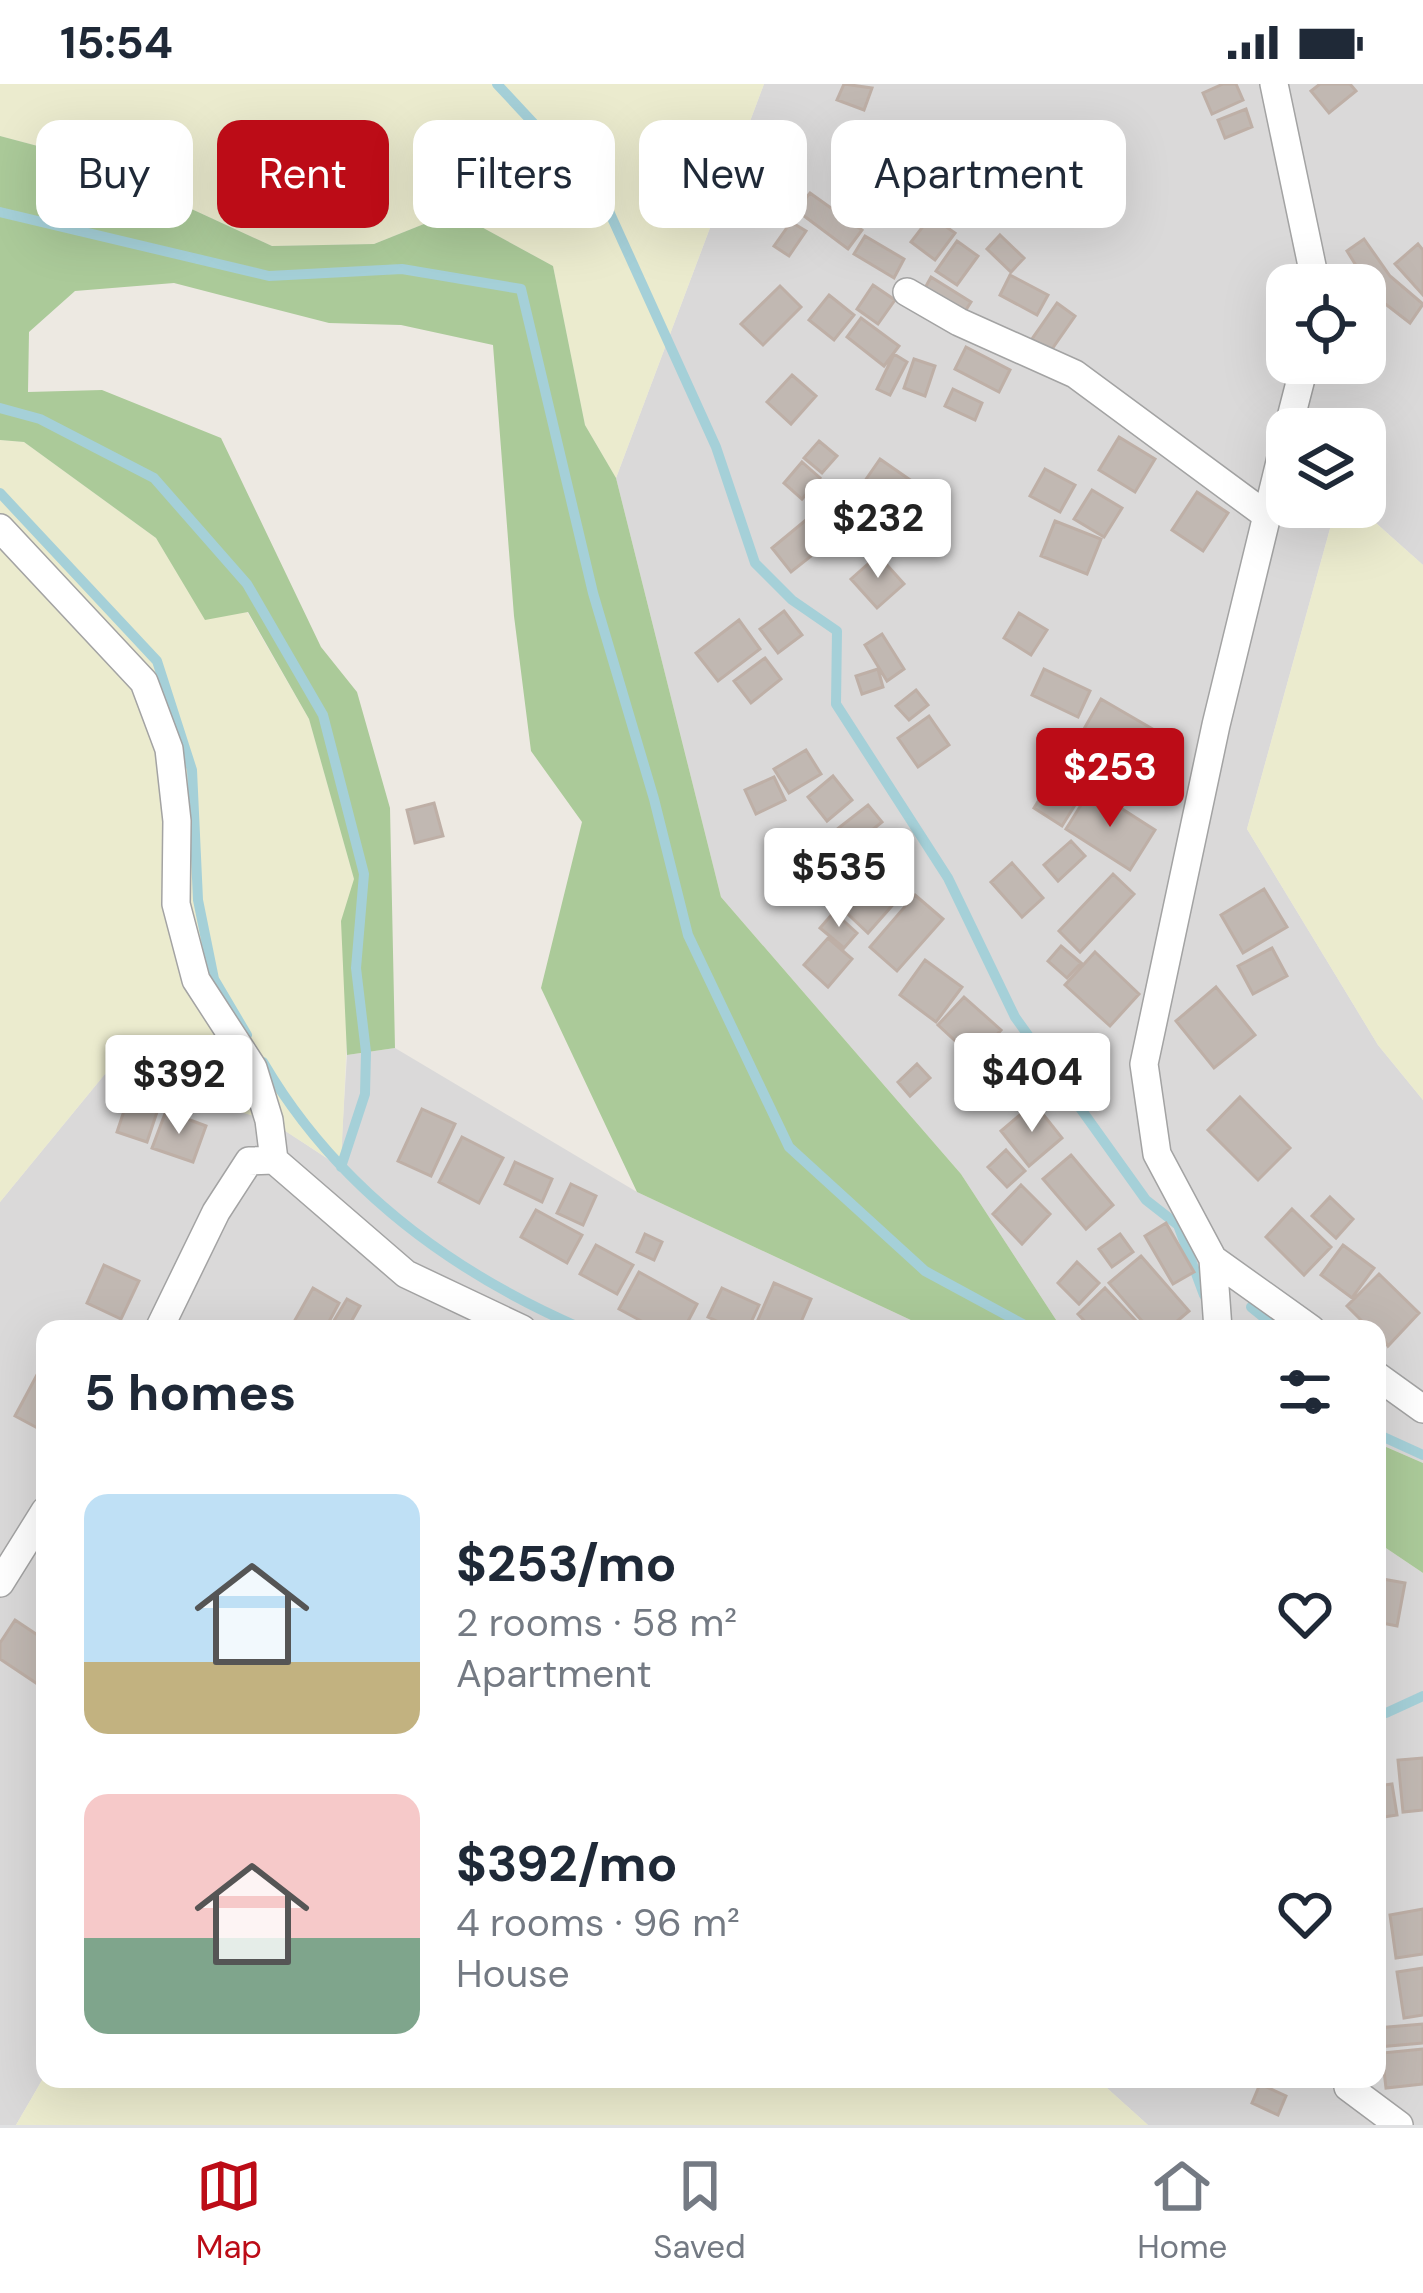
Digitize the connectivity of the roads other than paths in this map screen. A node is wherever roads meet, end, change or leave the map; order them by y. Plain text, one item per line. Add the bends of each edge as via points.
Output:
1 (1274, 84) edge
2 (1312, 264) edge
3 (907, 292) dead end
4 (1266, 515) joint
5 (0, 528) edge
6 (274, 1160) junction
7 (1214, 1259) junction
8 (163, 1320) edge
9 (503, 1320) edge
10 (1217, 1320) edge
11 (1299, 1320) edge
12 (1386, 1382) edge
13 (1423, 1409) edge
14 (36, 1525) edge
15 (0, 1583) edge
16 (1349, 2088) edge
17 (1400, 2125) edge

1 - 2 street
3 - 4 street via 1075,374
4 - 7 street via 1144,1064 1157,1154
5 - 6 street via 144,682 169,749 176,904 196,980 253,1068
6 - 8 street via 249,1161
6 - 9 street via 406,1274
7 - 10 street
7 - 11 street
12 - 13 street
14 - 15 street
16 - 17 street

